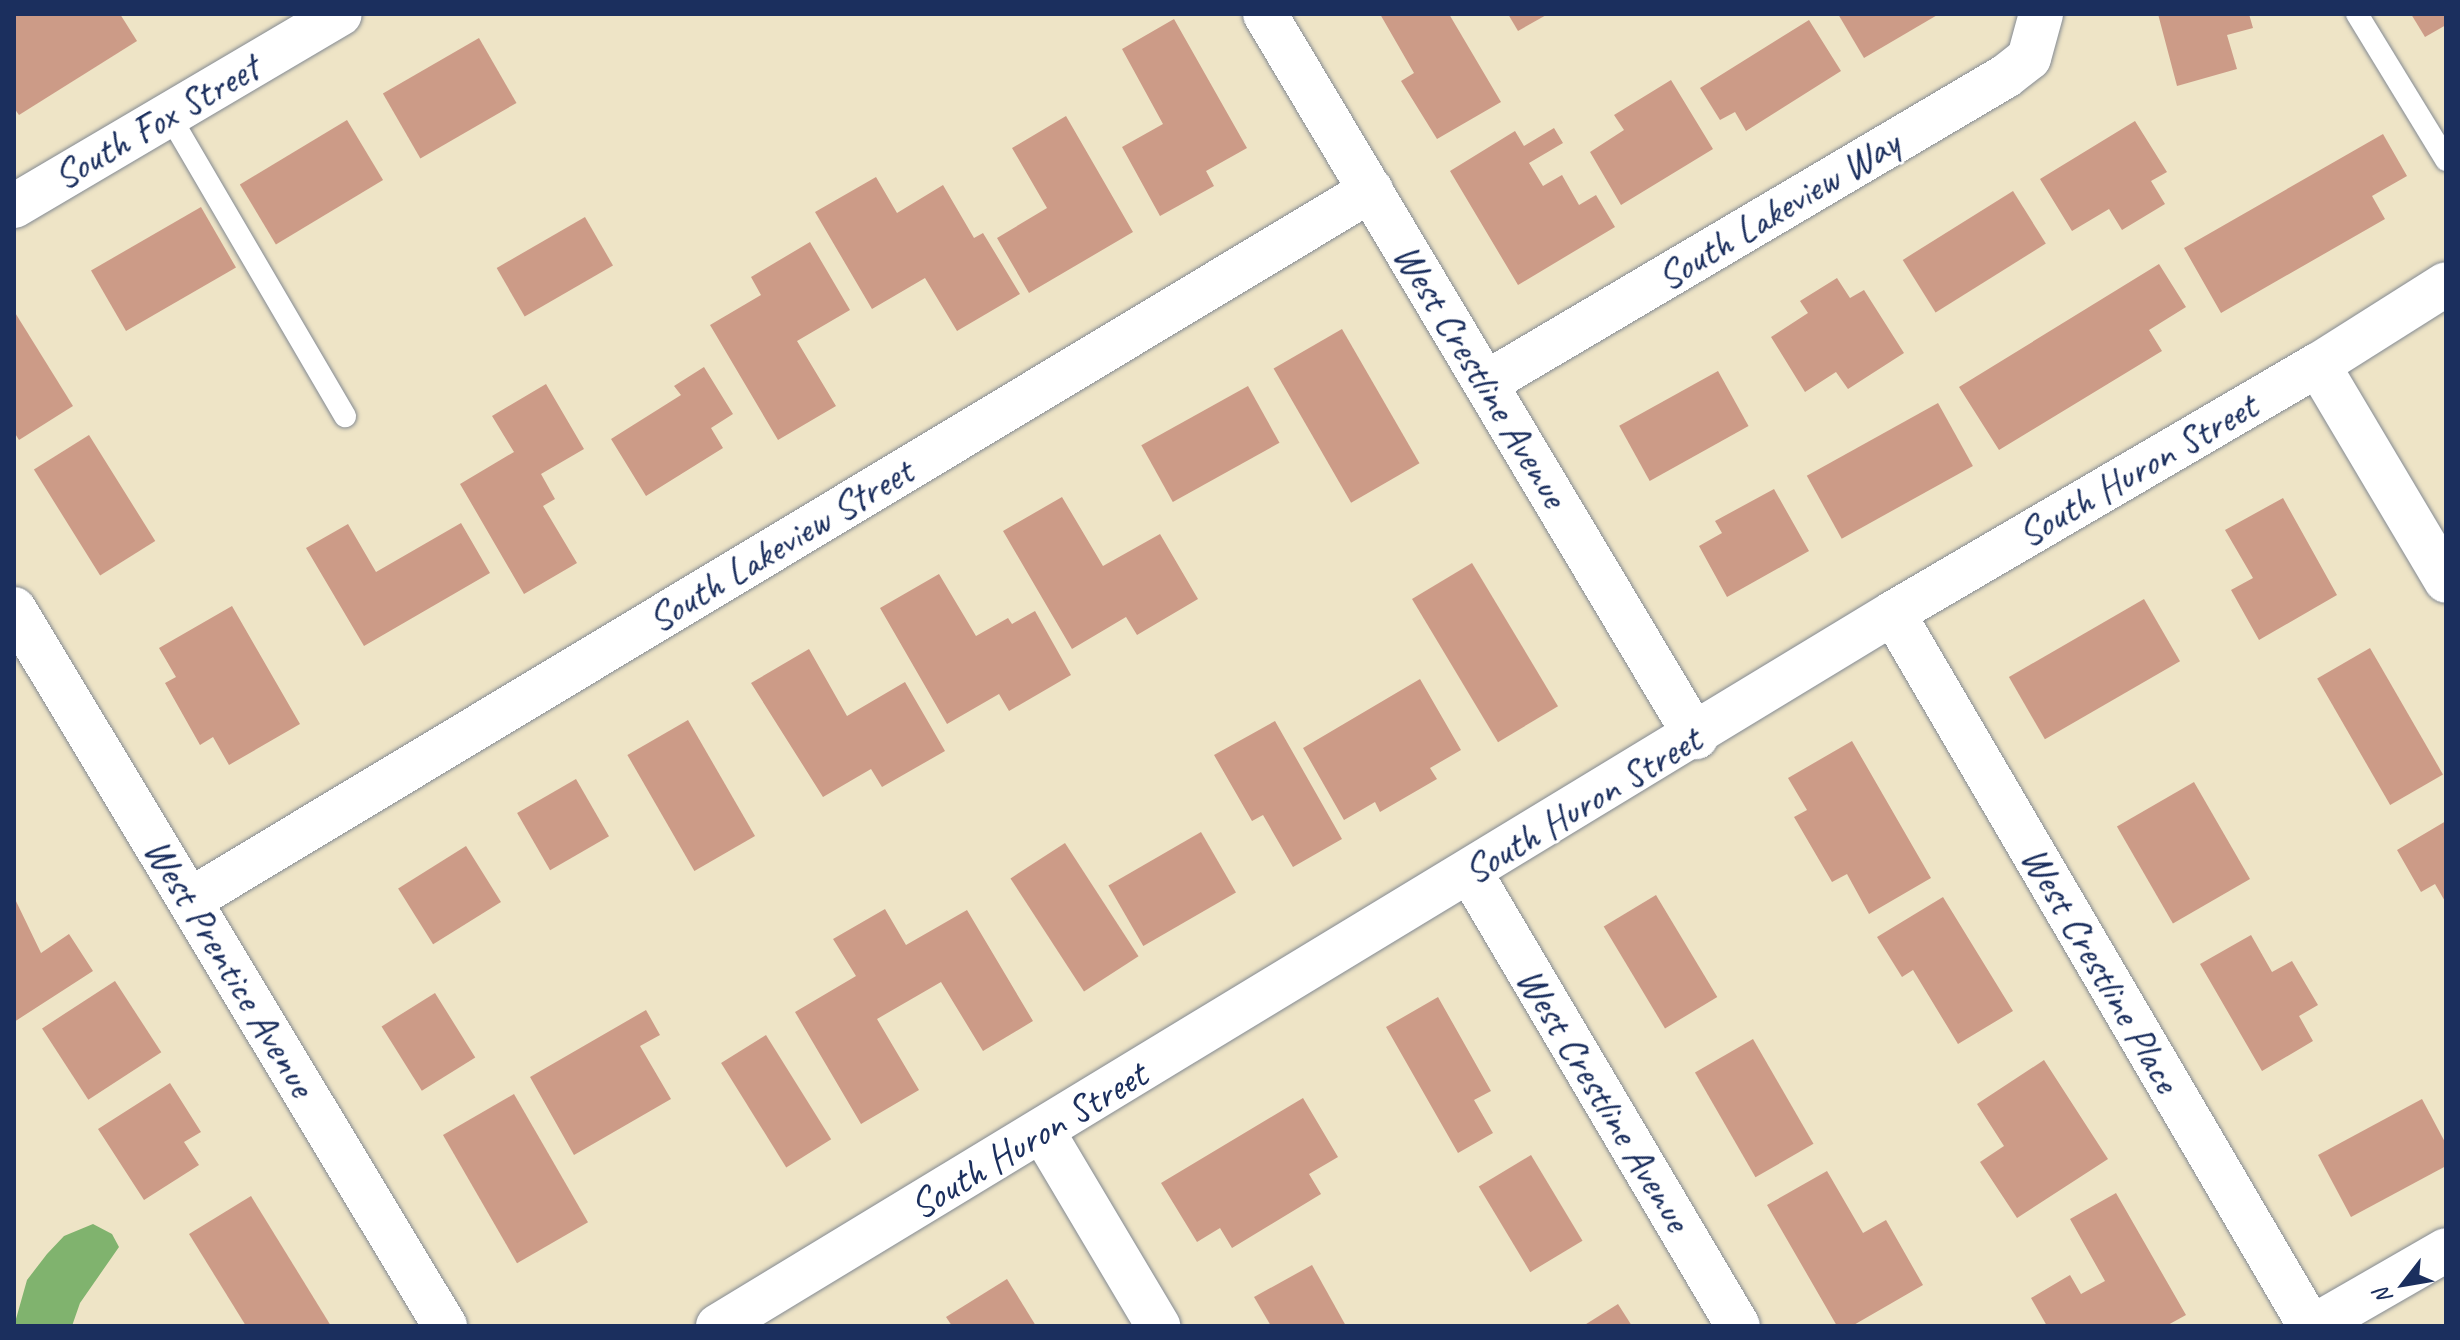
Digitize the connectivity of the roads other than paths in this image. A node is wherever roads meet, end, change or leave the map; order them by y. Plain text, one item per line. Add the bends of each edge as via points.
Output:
1 (340, 14) edge
2 (1265, 14) edge
3 (2041, 14) edge
4 (2357, 14) edge
5 (169, 115) junction
6 (2446, 160) edge
7 (1371, 190) junction
8 (14, 206) edge
9 (2446, 284) edge
10 (2318, 365) junction
11 (1486, 383) junction
12 (345, 416) dead end
13 (2446, 581) edge
14 (14, 609) edge
15 (1893, 613) junction
16 (1696, 737) junction
17 (1470, 872) junction
18 (190, 900) junction
19 (1043, 1132) junction
20 (2446, 1250) edge
21 (445, 1326) edge
22 (718, 1326) edge
23 (1158, 1326) edge
24 (1738, 1326) edge
25 (2312, 1326) edge

1 - 5 street, South Fox Street
2 - 7 street, West Crestline Avenue
3 - 11 street, South Lakeview Way via 2029,58 2006,76
4 - 6 lane
5 - 8 street, South Fox Street
5 - 12 lane
7 - 11 street, West Crestline Avenue
7 - 18 street, South Lakeview Street
9 - 10 street, South Huron Street
10 - 13 street
10 - 15 street, South Huron Street
11 - 16 street, West Crestline Avenue
14 - 18 street, West Prentice Avenue
15 - 16 street, South Huron Street
15 - 25 street, West Crestline Place
16 - 17 street, South Huron Street
17 - 19 street, South Huron Street
17 - 24 street, West Crestline Avenue
18 - 21 street, West Prentice Avenue
19 - 22 street, South Huron Street
19 - 23 street
20 - 25 street

